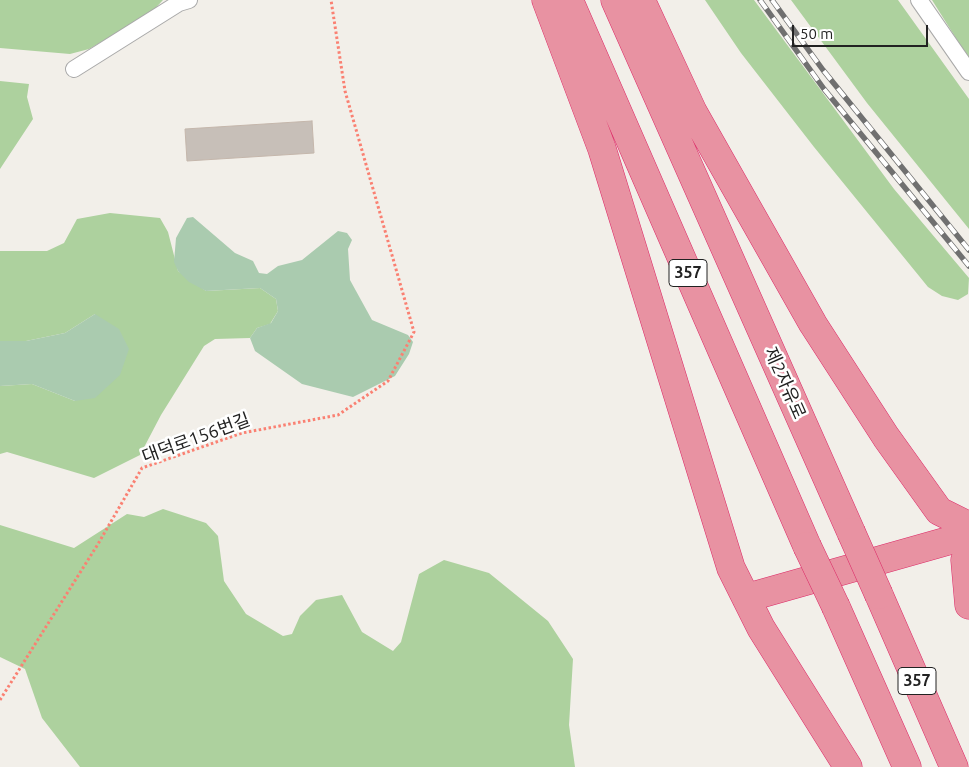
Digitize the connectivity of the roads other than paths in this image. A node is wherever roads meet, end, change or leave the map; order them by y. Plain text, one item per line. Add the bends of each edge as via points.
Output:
1 (188, 0) edge
2 (546, 0) edge
3 (569, 0) edge
4 (615, 0) edge
5 (641, 0) edge
6 (919, 0) edge
7 (74, 69) dead end
8 (969, 72) edge
9 (969, 526) edge
10 (969, 535) edge
11 (969, 552) edge
12 (746, 598) junction
13 (969, 605) edge
14 (848, 767) edge
15 (907, 767) edge
16 (954, 767) edge

1 - 7 street
2 - 12 highway via 602,149 731,568
3 - 15 highway, 357, bridge
4 - 16 highway, 제2자유로 / 357, bridge
5 - 9 highway via 693,112 812,324 939,511
6 - 8 street
10 - 12 highway
11 - 13 highway via 964,560
12 - 14 highway via 761,628

